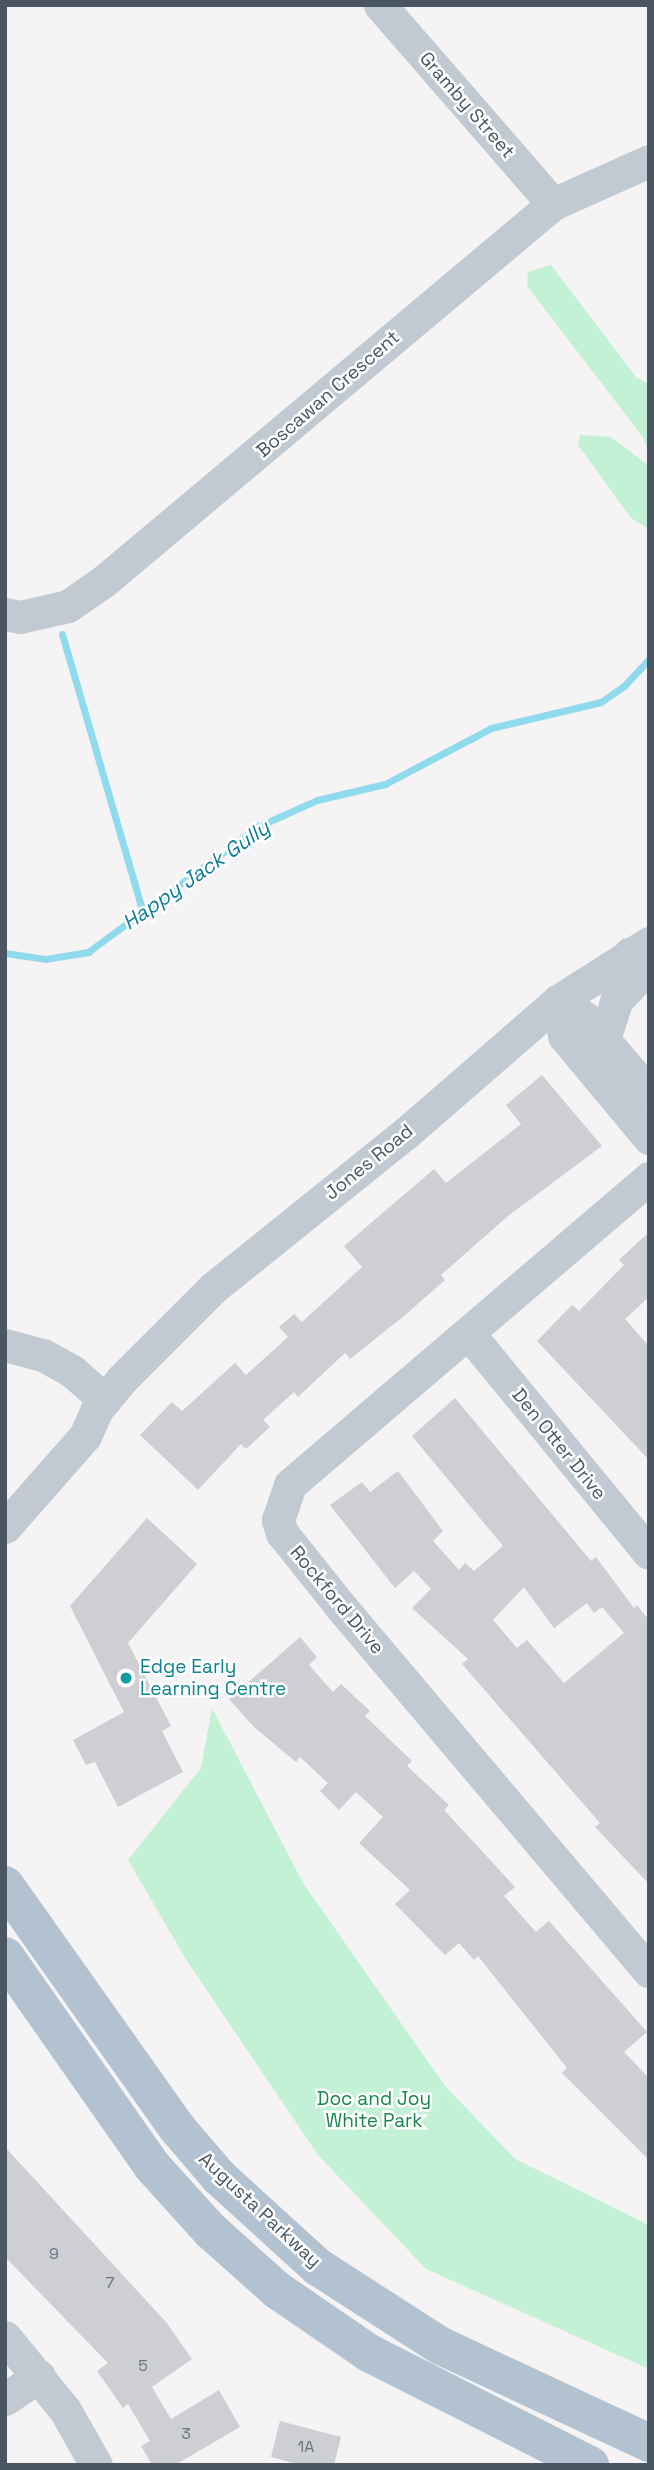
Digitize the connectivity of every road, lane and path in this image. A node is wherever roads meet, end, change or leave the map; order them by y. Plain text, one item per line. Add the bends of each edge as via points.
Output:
1 (380, 5) edge
2 (649, 161) edge
3 (554, 204) junction
4 (5, 614) edge
5 (639, 948) edge
6 (558, 1001) junction
7 (604, 1039) junction
8 (649, 1093) edge
9 (649, 1138) edge
10 (649, 1178) edge
11 (468, 1334) junction
12 (5, 1345) edge
13 (101, 1404) junction
14 (5, 1494) edge
15 (5, 1527) edge
16 (649, 1553) edge
17 (5, 1885) edge
18 (5, 1956) edge
19 (649, 1971) edge
20 (5, 2337) edge
21 (39, 2376) junction
22 (5, 2399) edge
23 (649, 2443) edge
24 (96, 2465) edge
25 (590, 2465) edge

1 - 3 street, Gramby Street
2 - 3 street, Boscawan Crescent
3 - 4 street, Boscawan Crescent via 104,581 68,606 20,617
5 - 6 street, Jones Road
5 - 7 street via 634,982 616,1001
6 - 7 street via 585,1018
6 - 9 street via 564,1036
6 - 13 street, Jones Road via 458,1090 213,1289
7 - 8 street
10 - 11 street, Rockford Drive
11 - 16 street, Den Otter Drive
11 - 19 street, Rockford Drive via 290,1485 280,1508 282,1533
12 - 13 street via 43,1355 72,1371
13 - 14 street, Jones Road via 69,1423
13 - 15 street, Jones Road via 85,1436
17 - 23 main road, Augusta Parkway via 178,2129 219,2177 318,2267 439,2345
18 - 25 main road via 152,2166 211,2231 278,2290 369,2353
20 - 21 street
21 - 22 street
21 - 24 street

